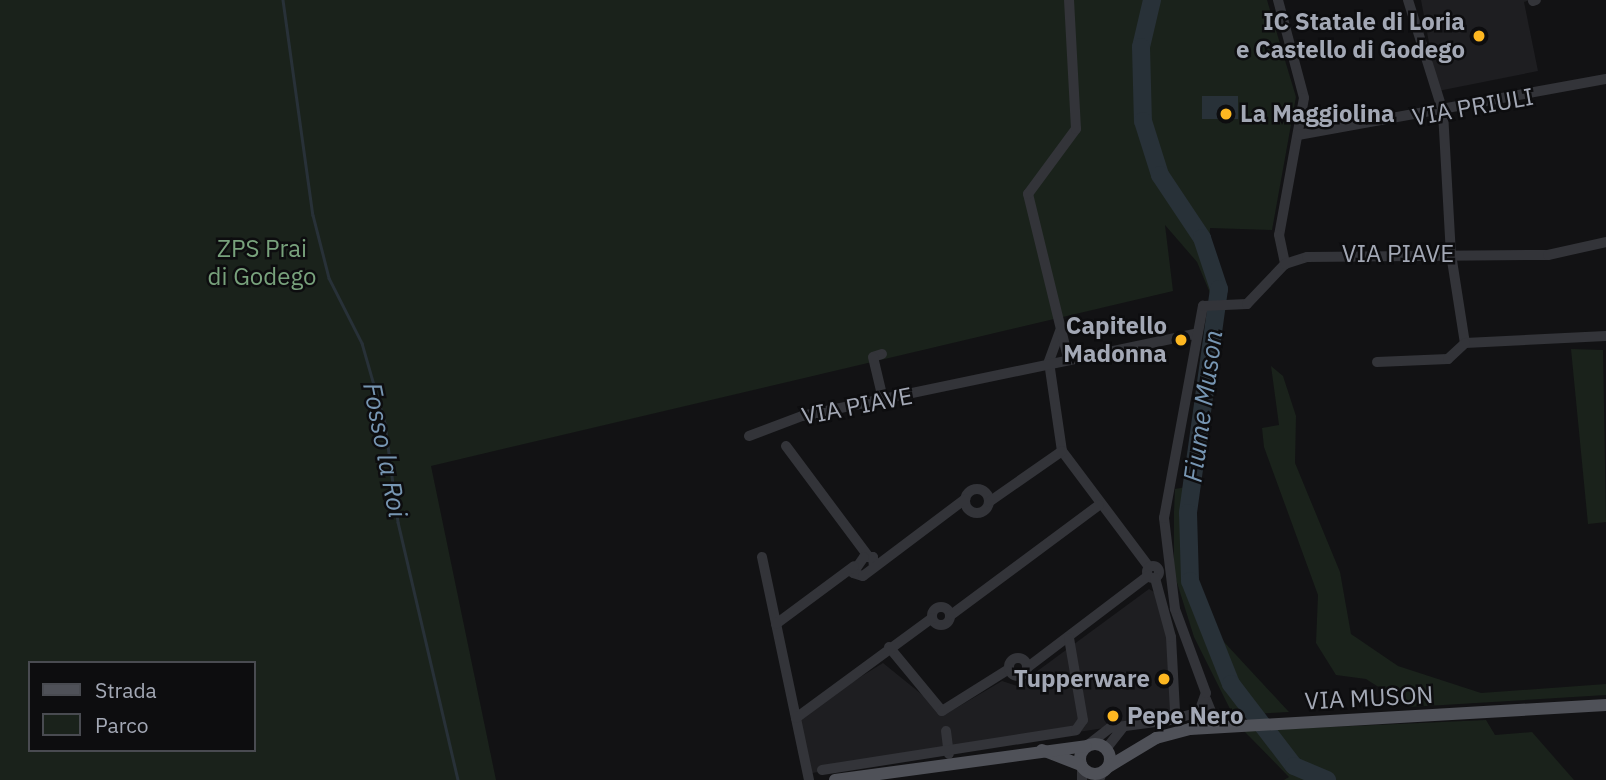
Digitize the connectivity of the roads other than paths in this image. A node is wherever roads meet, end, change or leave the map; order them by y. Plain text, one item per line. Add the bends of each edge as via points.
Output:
1 (1069, 0) edge
2 (1278, 0) edge
3 (1408, 0) edge
4 (1606, 79) edge
5 (1443, 112) junction
6 (1298, 135) junction
7 (1606, 242) edge
8 (1451, 254) junction
9 (1285, 264) junction
10 (1060, 330) junction
11 (1195, 334) junction
12 (1606, 336) edge
13 (1465, 343) junction
14 (882, 354) dead end
15 (1068, 358) junction
16 (1049, 362) junction
17 (1377, 362) dead end
18 (883, 399) junction
19 (749, 436) dead end
20 (786, 446) dead end
21 (1062, 451) junction
22 (993, 496) junction
23 (965, 499) junction
24 (1099, 505) junction
25 (953, 509) junction
26 (965, 511) junction
27 (762, 557) dead end
28 (876, 561) junction
29 (1151, 574) junction
30 (776, 624) junction
31 (1069, 638) junction
32 (889, 648) junction
33 (1206, 699) junction
34 (1606, 705) edge
35 (944, 711) junction
36 (796, 718) junction
37 (1170, 720) junction
38 (1124, 727) junction
39 (1218, 728) junction
40 (1087, 746) junction
41 (1138, 747) junction
42 (1107, 749) junction
43 (1038, 750) junction
44 (949, 757) junction
45 (822, 770) dead end
46 (854, 771) junction
47 (1082, 771) edge
48 (1103, 773) edge
49 (808, 780) edge
50 (835, 780) edge

1 - 10 street via 1076,129 1028,194
2 - 6 street via 1303,89
3 - 5 street
4 - 5 street, VIA PRIULI
5 - 6 street, VIA PRIULI
5 - 8 street
6 - 9 street via 1279,235
7 - 8 street, VIA PIAVE via 1548,256
8 - 9 street, VIA PIAVE via 1344,253
8 - 13 street
9 - 11 street via 1237,308 1208,304
10 - 15 street
10 - 16 street
11 - 15 street, VIA PIAVE
11 - 33 street via 1169,467 1164,536 1175,609
12 - 13 street
13 - 17 street via 1447,359
14 - 18 street via 873,357
15 - 16 street, VIA PIAVE
16 - 18 street, VIA PIAVE via 934,393
16 - 21 street
18 - 19 street, VIA PIAVE via 766,425
20 - 28 street
21 - 22 street
21 - 24 street
22 - 23 street via 979,489
22 - 26 street via 975,513
23 - 25 street
23 - 26 street
24 - 29 street
24 - 32 street via 951,615 943,607
25 - 26 street
25 - 28 street
27 - 30 street
28 - 30 street via 863,576 853,570 839,575
29 - 31 street
29 - 37 street via 1177,684
30 - 36 street
31 - 35 street via 1021,676 1009,669
31 - 44 street via 1082,725
32 - 35 street
32 - 36 street
33 - 37 street via 1195,714
33 - 39 street
34 - 39 main road, VIA MUSON
35 - 44 street
36 - 49 street
37 - 38 street
38 - 40 street via 1111,728
38 - 42 street
39 - 41 main road, VIA MUSON via 1170,733
40 - 42 main road, VIA MUSON
40 - 43 main road, VIA MUSON
40 - 47 main road
41 - 42 main road, VIA MUSON
41 - 48 main road, VIA MUSON
42 - 48 main road
43 - 44 main road, VIA MUSON
43 - 47 main road, VIA MUSON
44 - 46 main road, VIA MUSON
45 - 46 street
46 - 50 main road, VIA MUSON
47 - 48 main road, VIA MUSON

